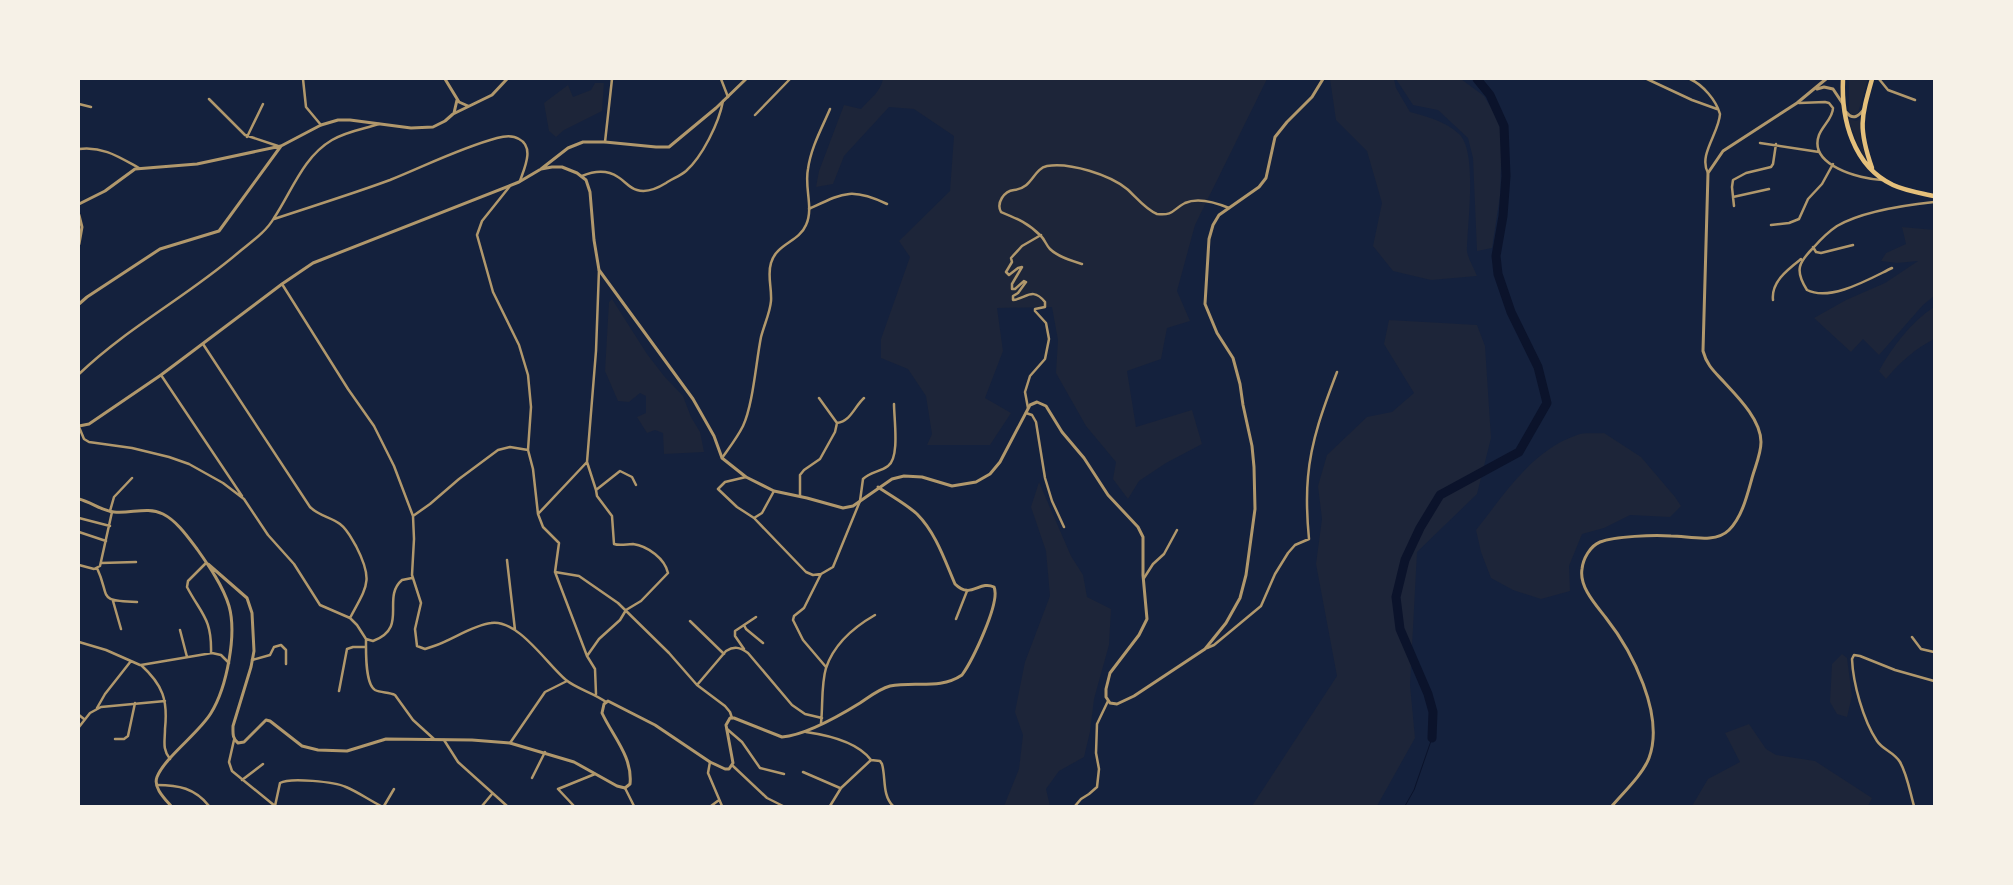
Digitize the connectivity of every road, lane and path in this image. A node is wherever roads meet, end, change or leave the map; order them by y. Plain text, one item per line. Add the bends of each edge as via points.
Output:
1 (303, 79) edge
2 (445, 79) edge
3 (507, 79) edge
4 (612, 79) edge
5 (720, 79) edge
6 (746, 79) edge
7 (790, 79) edge
8 (1324, 79) edge
9 (1647, 79) edge
10 (1690, 79) edge
11 (1826, 79) edge
12 (1843, 79) edge
13 (1872, 79) edge
14 (1878, 79) edge
15 (1814, 90) junction
16 (728, 97) junction
17 (209, 99) dead end
18 (457, 100) junction
19 (1915, 100) dead end
20 (723, 102) junction
21 (1797, 103) junction
22 (79, 104) edge
23 (263, 104) dead end
24 (1844, 105) junction
25 (468, 106) junction
26 (91, 107) dead end
27 (1864, 108) junction
28 (830, 109) dead end
29 (1718, 109) junction
30 (453, 114) junction
31 (755, 115) dead end
32 (383, 123) junction
33 (321, 125) junction
34 (247, 136) junction
35 (605, 142) junction
36 (1760, 143) dead end
37 (1776, 144) junction
38 (279, 146) junction
39 (79, 149) edge
40 (1818, 152) junction
41 (1833, 164) junction
42 (139, 168) junction
43 (541, 169) junction
44 (1872, 169) junction
45 (1708, 173) junction
46 (582, 176) junction
47 (1885, 180) junction
48 (519, 182) junction
49 (510, 186) junction
50 (1770, 189) dead end
51 (1934, 196) edge
52 (1733, 197) junction
53 (1934, 202) edge
54 (79, 204) edge
55 (888, 204) dead end
56 (1734, 206) dead end
57 (1229, 208) junction
58 (808, 209) junction
59 (79, 215) edge
60 (274, 218) junction
61 (1771, 225) dead end
62 (1040, 235) junction
63 (79, 244) edge
64 (1853, 245) dead end
65 (1813, 247) junction
66 (1802, 258) junction
67 (1082, 264) dead end
68 (1892, 268) dead end
69 (598, 270) junction
70 (282, 284) junction
71 (1773, 300) dead end
72 (79, 304) edge
73 (203, 343) junction
74 (1337, 372) dead end
75 (79, 374) edge
76 (161, 375) junction
77 (819, 398) dead end
78 (864, 398) dead end
79 (894, 404) dead end
80 (1028, 408) junction
81 (1026, 413) junction
82 (836, 423) junction
83 (79, 427) edge
84 (528, 450) junction
85 (722, 458) junction
86 (587, 462) junction
87 (746, 477) junction
88 (132, 478) dead end
89 (636, 485) dead end
90 (878, 488) junction
91 (596, 490) junction
92 (774, 491) junction
93 (800, 496) junction
94 (79, 498) edge
95 (244, 499) junction
96 (860, 500) junction
97 (111, 512) junction
98 (538, 514) junction
99 (412, 516) junction
100 (79, 518) edge
101 (754, 518) junction
102 (110, 526) junction
103 (1064, 527) dead end
104 (1177, 530) dead end
105 (79, 532) edge
106 (106, 541) junction
107 (507, 560) dead end
108 (136, 562) dead end
109 (101, 563) junction
110 (207, 563) junction
111 (79, 564) edge
112 (97, 568) junction
113 (555, 572) junction
114 (821, 574) junction
115 (412, 578) junction
116 (1143, 580) junction
117 (967, 591) junction
118 (113, 601) junction
119 (137, 602) dead end
120 (626, 610) junction
121 (875, 615) dead end
122 (756, 617) dead end
123 (350, 618) junction
124 (956, 619) dead end
125 (690, 621) dead end
126 (744, 624) junction
127 (121, 629) dead end
128 (180, 630) dead end
129 (515, 630) junction
130 (1912, 637) dead end
131 (366, 639) junction
132 (79, 642) edge
133 (763, 643) dead end
134 (366, 647) junction
135 (1205, 649) junction
136 (744, 650) junction
137 (1934, 652) edge
138 (211, 653) junction
139 (724, 654) junction
140 (587, 656) junction
141 (187, 658) junction
142 (252, 660) junction
143 (131, 661) junction
144 (229, 663) junction
145 (286, 664) dead end
146 (141, 665) junction
147 (826, 667) junction
148 (567, 681) junction
149 (1934, 681) edge
150 (697, 685) junction
151 (339, 691) dead end
152 (596, 694) junction
153 (165, 701) junction
154 (1108, 701) junction
155 (606, 702) junction
156 (135, 703) junction
157 (97, 709) junction
158 (79, 715) edge
159 (732, 718) junction
160 (822, 718) junction
161 (84, 719) junction
162 (821, 723) junction
163 (79, 728) edge
164 (727, 729) junction
165 (804, 731) junction
166 (116, 739) dead end
167 (234, 740) junction
168 (436, 740) junction
169 (444, 740) junction
170 (510, 743) junction
171 (545, 752) junction
172 (170, 759) junction
173 (871, 760) junction
174 (710, 762) junction
175 (263, 764) dead end
176 (733, 766) junction
177 (803, 772) dead end
178 (597, 774) junction
179 (784, 774) dead end
180 (532, 778) dead end
181 (242, 780) junction
182 (156, 785) junction
183 (625, 788) junction
184 (841, 788) junction
185 (394, 789) dead end
186 (492, 794) junction
187 (719, 800) junction
188 (889, 801) junction
189 (171, 806) edge
190 (209, 806) edge
191 (275, 806) edge
192 (383, 806) edge
193 (482, 806) edge
194 (507, 806) edge
195 (574, 806) edge
196 (634, 806) edge
197 (711, 806) edge
198 (722, 806) edge
199 (783, 806) edge
200 (830, 806) edge
201 (886, 806) edge
202 (893, 806) edge
203 (1075, 806) edge
204 (1612, 806) edge
205 (1914, 806) edge

1 - 33 street via 306,107
2 - 18 street
3 - 25 street via 492,95
4 - 35 street
5 - 16 street
6 - 16 street
7 - 31 street
8 - 57 street via 1275,138 1266,178 1259,187
9 - 29 street
10 - 29 street via 1698,82
11 - 15 street
12 - 24 highway
13 - 27 highway
14 - 19 street via 1888,90
15 - 21 street
15 - 24 street via 1833,89
16 - 20 street
17 - 34 street
18 - 25 street
18 - 30 street
20 - 35 street via 669,146 644,147
20 - 46 street via 698,157 684,173 663,185 638,190 607,172 594,171
21 - 40 street via 1825,102 1833,108 1819,136
21 - 45 street via 1723,151
22 - 26 street
23 - 34 street
24 - 27 street via 1847,114 1853,117 1860,115
24 - 44 highway via 1854,144
25 - 30 street
27 - 44 highway via 1862,139
28 - 58 street via 812,150 808,168
29 - 45 street via 1720,119 1705,165
30 - 32 street via 433,127 411,128
32 - 33 street via 338,120
32 - 60 street via 344,134 321,148 292,186
33 - 38 street
34 - 38 street
35 - 43 street via 575,145
36 - 37 street
37 - 40 street
37 - 52 street via 1770,167 1746,172 1733,180
38 - 42 street via 197,164
38 - 72 street via 219,231 156,251
39 - 42 street via 108,151
40 - 41 street
41 - 47 street via 1858,177
41 - 61 street via 1822,184 1808,199 1799,219
42 - 54 street
43 - 46 street via 562,167
43 - 48 street
44 - 47 highway
45 - 204 street via 1703,352 1710,368 1752,416 1759,429 1761,445 1742,508 1724,535 1609,540 1591,548 1583,560 1584,586 1632,658 1646,694 1651,720 1648,760
46 - 69 street via 590,192
47 - 51 highway via 1897,187
48 - 49 street
48 - 60 street via 528,154 526,146 520,139 505,136
49 - 70 street via 328,256
49 - 84 street via 482,221 477,235 493,292 519,345 528,375 532,407
50 - 52 street
52 - 56 street
53 - 65 street via 1890,209 1850,221 1834,229
55 - 58 street via 850,192
57 - 62 street via 1192,201 1171,214 1157,214 1125,187 1105,177 1080,168 1048,166 1025,188 1008,191 999,208 1002,213 1018,218
57 - 135 street via 1215,220 1211,230 1206,258 1205,304 1217,334 1233,358 1240,384 1252,446 1255,509 1240,598 1226,623
58 - 85 street via 806,226 772,257 771,301 746,417
59 - 63 street via 82,227
60 - 75 street via 231,259 100,354
62 - 67 street via 1051,250
62 - 80 street via 1016,251 1006,272 1009,275 1022,268 1012,289 1026,282 1012,296 1013,300 1032,294 1046,304 1044,308 1035,310 1046,324 1049,339 1045,359 1030,376 1025,392
64 - 65 street via 1821,253
65 - 66 street
66 - 68 street via 1801,277 1807,290 1815,292 1845,289
66 - 71 street via 1776,284
69 - 85 street via 696,404
69 - 86 street via 596,351
70 - 73 street
70 - 99 street via 384,442
73 - 76 street
73 - 123 street via 310,507 338,523 350,536 363,560 367,577 364,591
74 - 135 street via 1311,454 1306,508 1308,539 1295,544 1288,553 1261,606
76 - 83 street via 89,424
76 - 95 street
77 - 82 street
78 - 82 street via 853,414
79 - 96 street via 894,456 888,466 863,479
80 - 81 street
80 - 116 street via 1037,402 1046,406 1108,495 1138,527 1143,537
81 - 90 street via 1000,462 990,474 976,482 952,486 907,476 892,479
81 - 103 street via 1032,415 1036,422 1046,484
82 - 93 street via 835,432 820,459 800,475
83 - 95 street via 89,442 144,451 189,464 224,483
84 - 98 street
84 - 99 street via 510,447 498,450
85 - 87 street
86 - 91 street
86 - 98 street
87 - 92 street
87 - 101 street via 725,482 718,489
88 - 97 street via 114,497
89 - 91 street via 632,477 622,470
90 - 96 street
90 - 117 street via 922,519 934,537 955,584
91 - 120 street via 612,516 614,544 643,547 653,552 667,567 668,573 649,594
92 - 93 street
92 - 101 street via 762,513
93 - 96 street via 843,508
94 - 97 street
95 - 123 street via 268,535 294,564 320,605
96 - 114 street via 833,567
97 - 102 street
97 - 110 street via 142,510 165,515
98 - 113 street via 543,526 559,543
99 - 115 street
100 - 102 street
101 - 114 street via 806,572
102 - 106 street
104 - 116 street via 1164,554
105 - 106 street
106 - 109 street
107 - 129 street
108 - 109 street
109 - 112 street
110 - 138 street via 188,581 188,586 209,622
110 - 142 street via 250,603 254,643
110 - 144 street via 229,607
111 - 112 street
112 - 118 street via 104,594
113 - 120 street via 579,576
113 - 140 street
114 - 147 street via 804,608 793,620 803,640
115 - 129 street via 421,603 415,635 417,646 425,649 490,623 504,623
115 - 131 street via 402,580 397,586 393,624 389,631 373,641
116 - 154 street via 1147,619 1110,673 1106,689
117 - 124 street
117 - 162 street via 991,585 996,596 985,629 962,675 940,684 887,687
118 - 119 street
118 - 127 street
120 - 140 street
120 - 150 street
121 - 147 street via 847,634
122 - 126 street
123 - 131 street
125 - 139 street
126 - 133 street
126 - 136 street via 735,631
128 - 141 street
129 - 148 street
130 - 137 street via 1921,649
131 - 134 street
132 - 143 street
134 - 151 street via 347,649
134 - 168 street via 372,687 395,695 413,720
135 - 154 street via 1123,702 1115,704
136 - 139 street via 732,648
136 - 160 street via 792,705 805,714
138 - 141 street
138 - 144 street via 219,654
139 - 150 street
140 - 152 street via 595,669
141 - 146 street
142 - 145 street via 270,655 274,647 281,644 286,650
142 - 167 street via 235,716
143 - 146 street
143 - 157 street
144 - 172 street via 222,690 210,714
146 - 153 street via 160,687
147 - 160 street
148 - 152 street
148 - 170 street via 545,692
149 - 205 street via 1860,656 1852,658 1864,712 1877,741 1901,763
150 - 159 street via 725,706
152 - 155 street
153 - 156 street
153 - 172 street via 164,746
154 - 203 street via 1098,724 1097,787 1080,798
155 - 174 street via 611,701 655,725
155 - 183 street via 602,713 627,762 630,784
156 - 157 street
156 - 166 street via 128,736
157 - 161 street
158 - 161 street
159 - 164 street via 727,721
159 - 165 street via 782,737
160 - 162 street
161 - 163 street
162 - 165 street
164 - 176 street
164 - 179 street via 742,742 760,768
165 - 173 street via 832,736
167 - 168 street via 244,742 266,720 302,746 318,750 347,751 386,739
167 - 181 street via 228,762
168 - 169 street
169 - 170 street
169 - 186 street via 458,762
170 - 171 street
171 - 178 street
171 - 180 street
172 - 182 street via 158,775
173 - 184 street
173 - 188 street via 882,764
174 - 176 street via 725,769
174 - 187 street via 708,773
175 - 181 street
176 - 199 street via 766,798
177 - 184 street
178 - 183 street
178 - 195 street via 558,789
181 - 191 street
182 - 189 street
182 - 190 street via 185,787
183 - 196 street
184 - 200 street
185 - 192 street
186 - 193 street
186 - 194 street
187 - 197 street
187 - 198 street
188 - 201 street
188 - 202 street
191 - 192 street via 280,783 313,781 342,786

